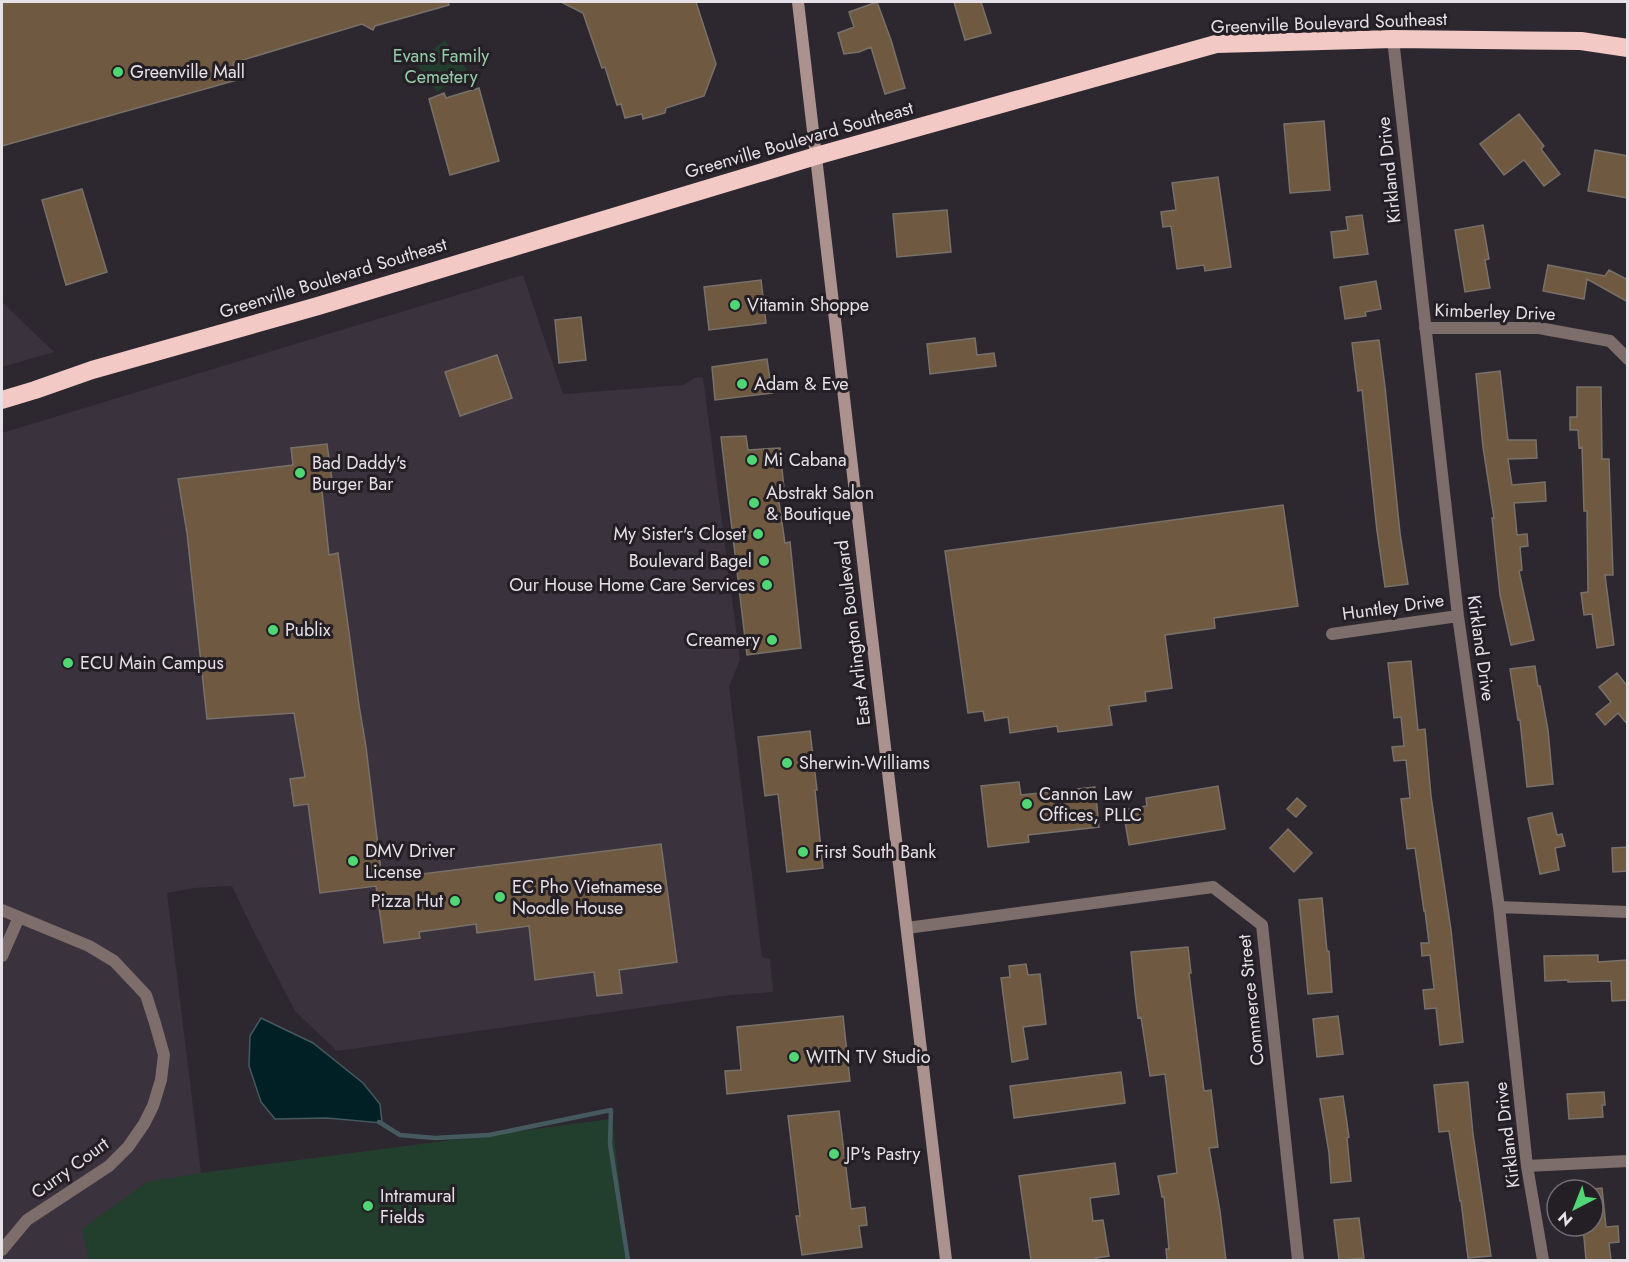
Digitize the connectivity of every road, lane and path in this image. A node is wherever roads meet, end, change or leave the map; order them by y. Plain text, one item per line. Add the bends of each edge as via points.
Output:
1 (798, 2) edge
2 (1393, 39) junction
3 (1628, 48) edge
4 (816, 156) junction
5 (1425, 328) junction
6 (1628, 359) edge
7 (2, 400) edge
8 (1458, 616) junction
9 (1332, 634) dead end
10 (1499, 908) junction
11 (2, 910) edge
12 (1628, 912) edge
13 (19, 917) junction
14 (907, 928) junction
15 (2, 956) edge
16 (1628, 1161) edge
17 (1527, 1166) junction
18 (2, 1250) edge
19 (946, 1260) edge
20 (1298, 1260) edge
21 (1543, 1260) edge

1 - 4 main road, East Arlington Boulevard
2 - 3 highway, Greenville Boulevard Southeast via 1581,41
2 - 4 highway, Greenville Boulevard Southeast via 1216,44
2 - 5 street, Kirkland Drive
4 - 7 highway, Greenville Boulevard Southeast
4 - 14 main road, East Arlington Boulevard
5 - 6 street, Kimberley Drive via 1539,328 1610,341
5 - 8 street, Kirkland Drive
8 - 9 street, Huntley Drive
8 - 10 street, Kirkland Drive
10 - 12 street
10 - 17 street, Kirkland Drive
11 - 13 street, Curry Court
13 - 15 street
13 - 18 street, Curry Court via 89,946 114,961 146,995 164,1055 153,1106 128,1147 109,1166 27,1220
14 - 19 main road, East Arlington Boulevard
14 - 20 street, Commerce Street via 1213,887 1262,925
16 - 17 street
17 - 21 street, Kirkland Drive

